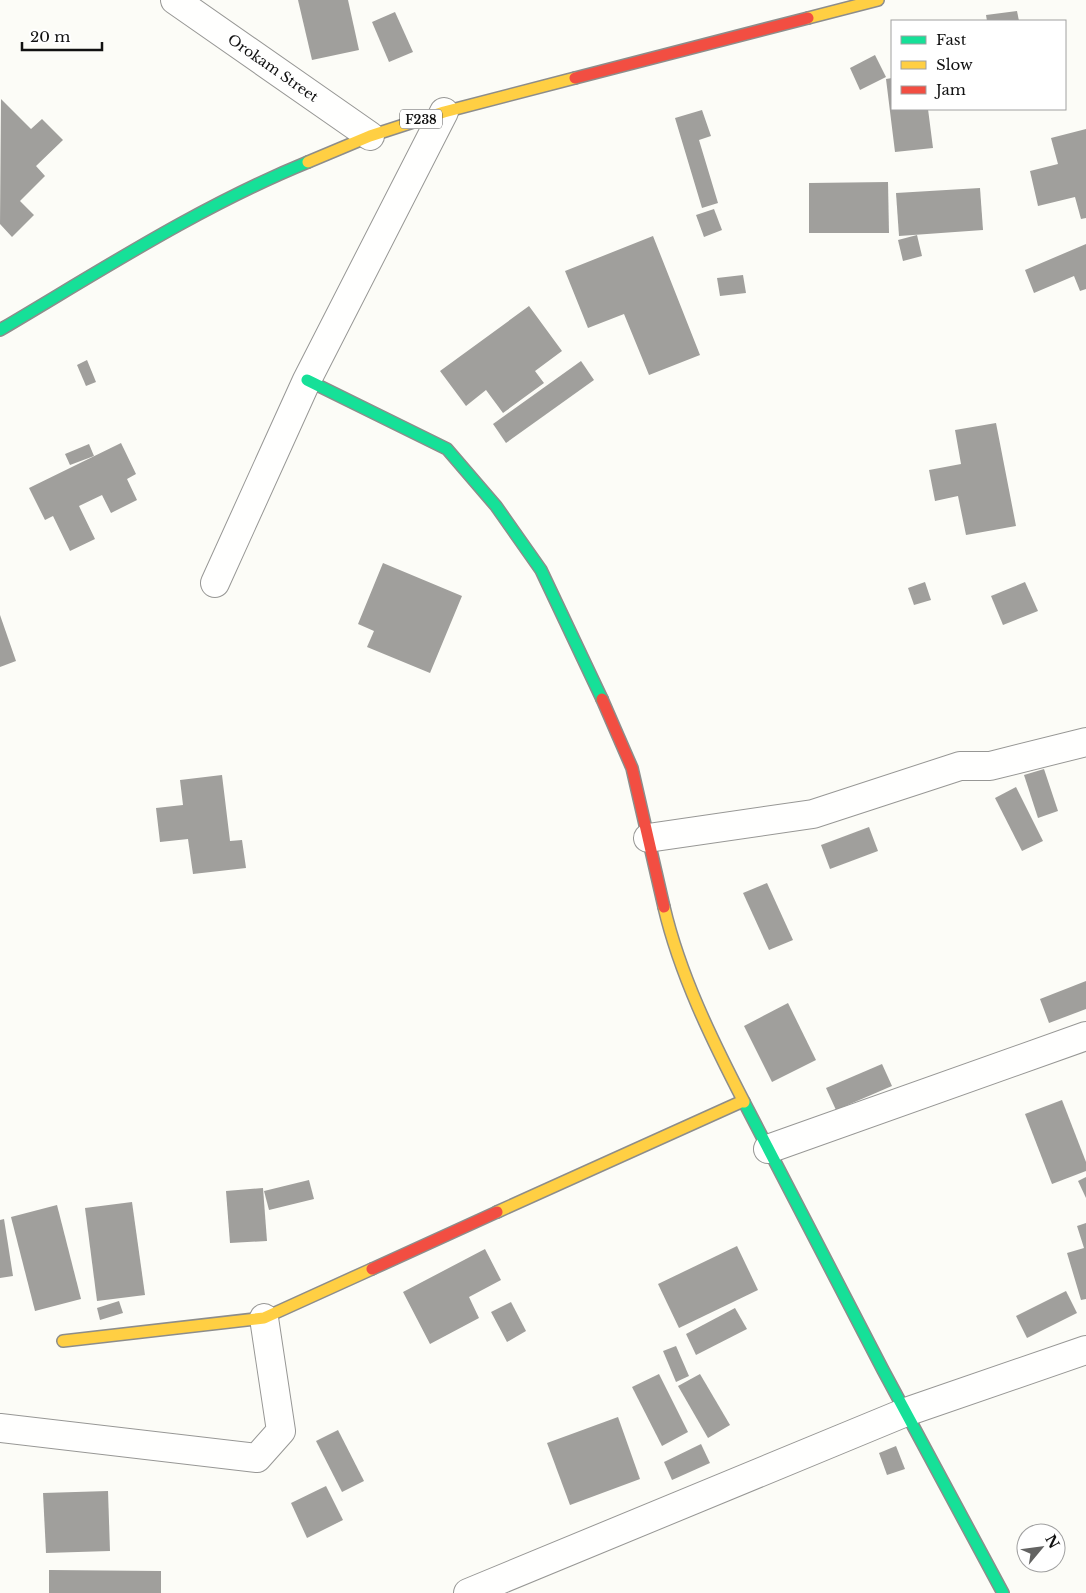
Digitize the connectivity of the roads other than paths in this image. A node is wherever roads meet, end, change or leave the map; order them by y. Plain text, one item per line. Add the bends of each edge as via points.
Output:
1 (176, 0) edge
2 (878, 0) edge
3 (444, 112) junction
4 (370, 136) junction
5 (0, 330) edge
6 (307, 380) junction
7 (215, 583) dead end
8 (1086, 742) edge
9 (648, 838) junction
10 (1086, 1036) edge
11 (743, 1101) junction
12 (768, 1149) junction
13 (264, 1318) junction
14 (63, 1342) dead end
15 (1086, 1350) edge
16 (906, 1412) junction
17 (0, 1428) edge
18 (468, 1593) edge
19 (1003, 1593) edge

1 - 4 street, Orokam Street
2 - 3 street, F238
3 - 4 street, F238
3 - 6 street
4 - 5 street, F238 via 280,173 192,218
6 - 7 street
6 - 9 street via 447,449 496,506 541,570 593,679 632,768
8 - 9 street via 990,766 960,766 814,814
9 - 11 street via 672,941 720,1058
10 - 12 street
11 - 12 street
11 - 13 street
12 - 16 street
13 - 14 street
13 - 17 street via 281,1431 258,1458
15 - 16 street
16 - 18 street
16 - 19 street

